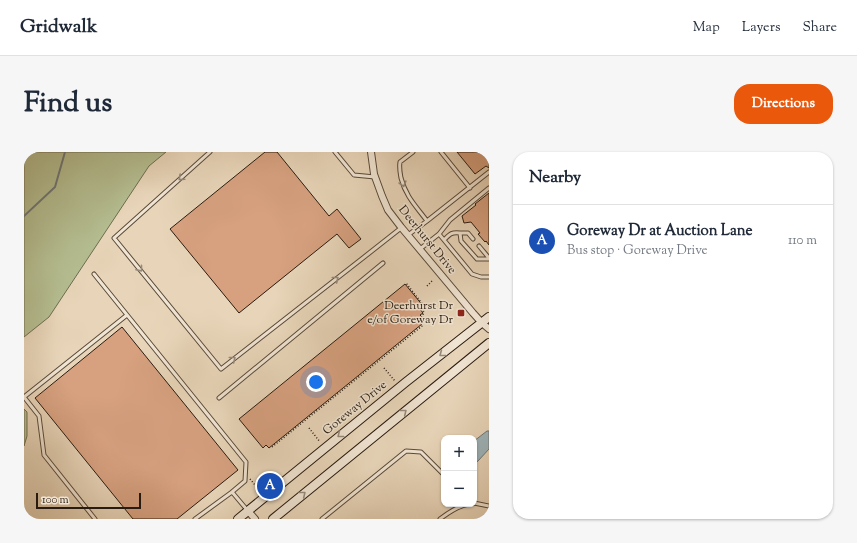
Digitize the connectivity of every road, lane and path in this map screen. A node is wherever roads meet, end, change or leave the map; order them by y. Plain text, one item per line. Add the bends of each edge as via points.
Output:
1 (210, 152) edge
2 (335, 152) edge
3 (371, 152) edge
4 (413, 152) edge
5 (442, 152) edge
6 (489, 172) edge
7 (375, 177) junction
8 (470, 188) junction
9 (489, 188) edge
10 (427, 221) junction
11 (401, 227) junction
12 (460, 233) junction
13 (439, 234) junction
14 (408, 235) junction
15 (473, 239) dead end
16 (444, 240) junction
17 (479, 246) dead end
18 (420, 249) junction
19 (489, 259) edge
20 (383, 263) dead end
21 (94, 274) dead end
22 (489, 277) edge
23 (432, 281) dead end
24 (406, 283) dead end
25 (427, 286) dead end
26 (127, 315) junction
27 (489, 317) edge
28 (482, 323) junction
29 (489, 329) edge
30 (489, 343) edge
31 (384, 368) dead end
32 (395, 381) dead end
33 (219, 398) dead end
34 (309, 428) dead end
35 (320, 442) dead end
36 (272, 447) dead end
37 (441, 472) edge
38 (249, 478) dead end
39 (260, 491) dead end
40 (232, 492) junction
41 (477, 504) edge
42 (489, 506) edge
43 (458, 507) edge
44 (248, 511) junction
45 (95, 519) edge
46 (195, 519) edge
47 (238, 519) edge
48 (255, 519) edge
49 (273, 519) edge
50 (322, 519) edge
51 (440, 519) edge

1 -> 11 lane via 114,238 221,369
2 - 7 lane via 354,175
3 - 7 street, Deerhurst Drive
4 -> 10 lane via 400,162 399,168 409,199
5 - 8 lane
6 - 8 lane
7 - 11 street, Deerhurst Drive via 388,210
8 - 10 lane
9 - 13 lane via 450,220
10 - 14 lane
11 - 14 street, Deerhurst Drive
12 - 15 lane via 468,233
12 - 16 lane via 454,232
12 - 19 lane via 461,241 477,259
13 - 16 lane
13 - 18 lane
14 - 18 street, Deerhurst Drive
16 - 22 lane via 472,274
17 - 19 lane
18 - 28 street, Deerhurst Drive
20 - 33 lane
21 - 26 lane
23 - 25 path
24 - 36 path via 424,306 422,326
26 - 40 lane via 246,462 245,481
26 - 45 lane via 24,397 39,416 44,455
27 - 28 main road, Goreway Drive
28 - 29 street, Deerhurst Drive
28 -> 44 main road, Goreway Drive
49 -> 30 main road
31 - 32 path
34 - 35 path
37 - 50 lane via 421,452 406,451
38 - 39 path
40 - 44 lane
40 - 46 lane
41 - 42 lane
43 - 51 lane
44 - 47 main road, Goreway Drive
44 - 48 street

